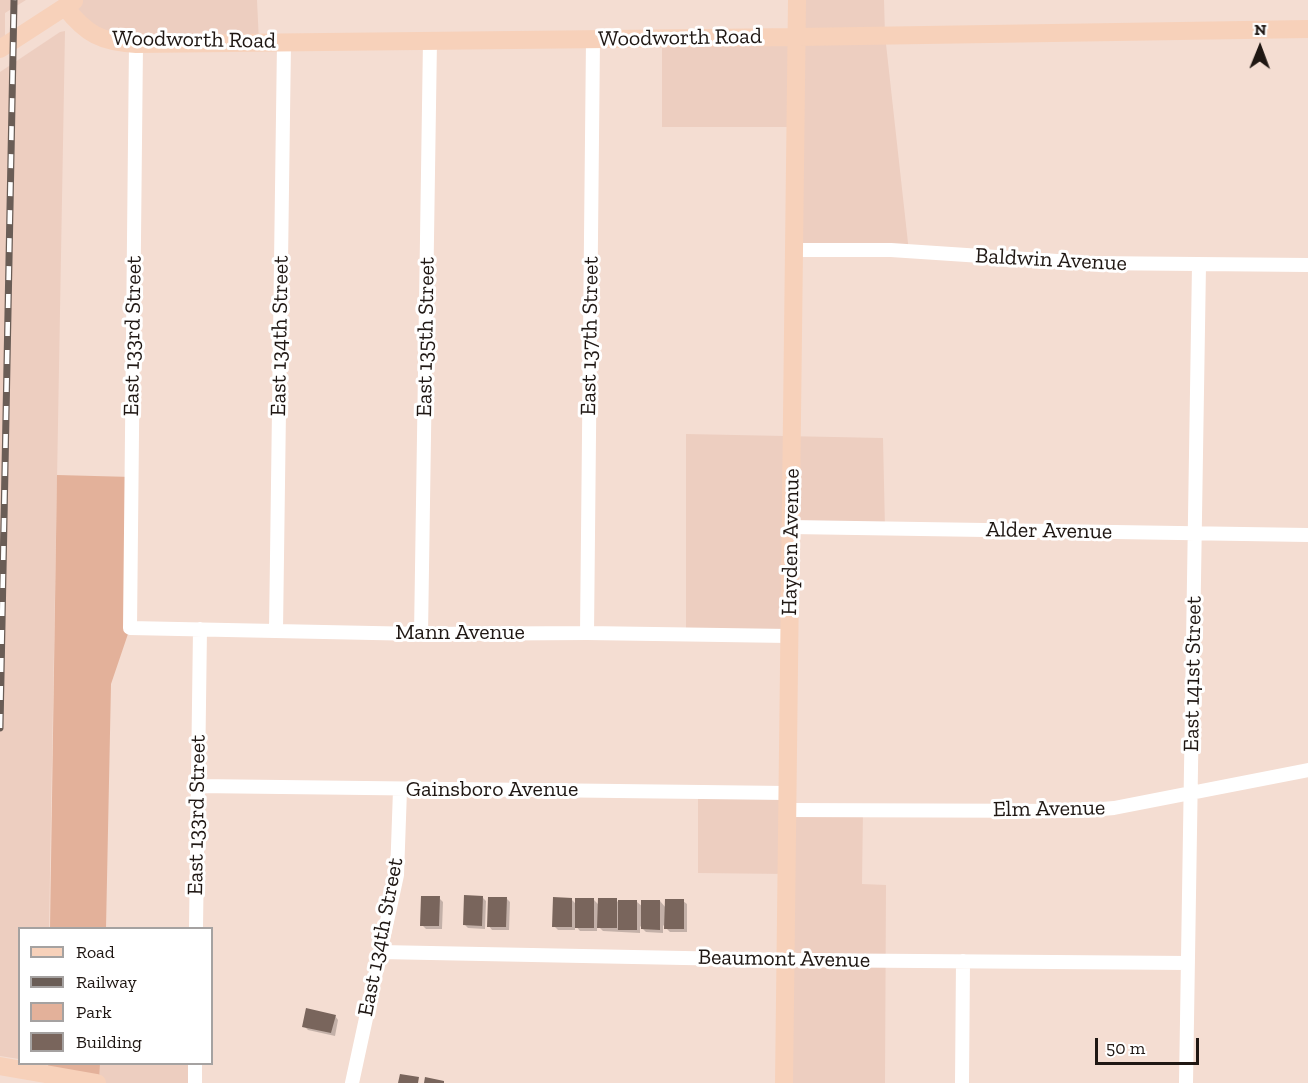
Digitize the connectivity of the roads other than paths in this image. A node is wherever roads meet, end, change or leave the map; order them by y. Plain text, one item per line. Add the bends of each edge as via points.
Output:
1 (797, 0) edge
2 (70, 3) edge
3 (1308, 29) edge
4 (797, 37) junction
5 (593, 39) junction
6 (430, 40) junction
7 (284, 42) junction
8 (136, 44) junction
9 (0, 49) edge
10 (794, 250) junction
11 (1199, 265) junction
12 (1308, 265) edge
13 (791, 527) junction
14 (1194, 533) junction
15 (1308, 535) edge
16 (130, 628) joint
17 (200, 629) junction
18 (276, 630) junction
19 (587, 633) junction
20 (421, 634) junction
21 (789, 636) junction
22 (1308, 770) edge
23 (197, 786) junction
24 (400, 790) junction
25 (1191, 794) junction
26 (786, 801) junction
27 (196, 927) edge
28 (380, 952) junction
29 (785, 960) junction
30 (963, 961) junction
31 (1188, 963) junction
32 (195, 1065) edge
33 (0, 1066) edge
34 (97, 1083) edge
35 (195, 1083) edge
36 (352, 1083) edge
37 (784, 1083) edge
38 (962, 1083) edge
39 (1186, 1083) edge

1 - 4 street, Hayden Avenue
2 - 8 street, Woodworth Road via 77,23 91,33 106,41
2 - 9 street
3 - 4 street, Woodworth Road
4 - 5 street, Woodworth Road
4 - 10 street, Hayden Avenue
5 - 6 street, Woodworth Road
5 - 19 street, East 137th Street
6 - 7 street, Woodworth Road
6 - 20 street, East 135th Street
7 - 8 street, Woodworth Road
7 - 18 street, East 134th Street
8 - 16 street, East 133rd Street
10 - 11 street, Baldwin Avenue via 891,250 1087,263
10 - 13 street, Hayden Avenue
11 - 12 street, Baldwin Avenue
11 - 14 street, East 141st Street
13 - 14 street, Alder Avenue
13 - 21 street, Hayden Avenue
14 - 15 street, Alder Avenue
14 - 25 street, East 141st Street
16 - 17 street, Mann Avenue
17 - 18 street, Mann Avenue
17 - 23 street, East 133rd Street
18 - 20 street, Mann Avenue
19 - 20 street, Mann Avenue
19 - 21 street, Mann Avenue
21 - 26 street, Hayden Avenue
22 - 25 street, Elm Avenue
23 - 24 street, Gainsboro Avenue
23 - 27 street, East 133rd Street
24 - 26 street, Gainsboro Avenue
24 - 28 street, East 134th Street via 397,875
25 - 26 street, Elm Avenue via 1079,811
25 - 31 street, East 141st Street
26 - 29 street, Hayden Avenue
28 - 29 street, Beaumont Avenue
28 - 36 street, East 134th Street
29 - 30 street, Beaumont Avenue
29 - 37 street, Hayden Avenue
30 - 31 street, Beaumont Avenue
30 - 38 street
31 - 39 street, East 141st Street
32 - 35 street
33 - 34 street

